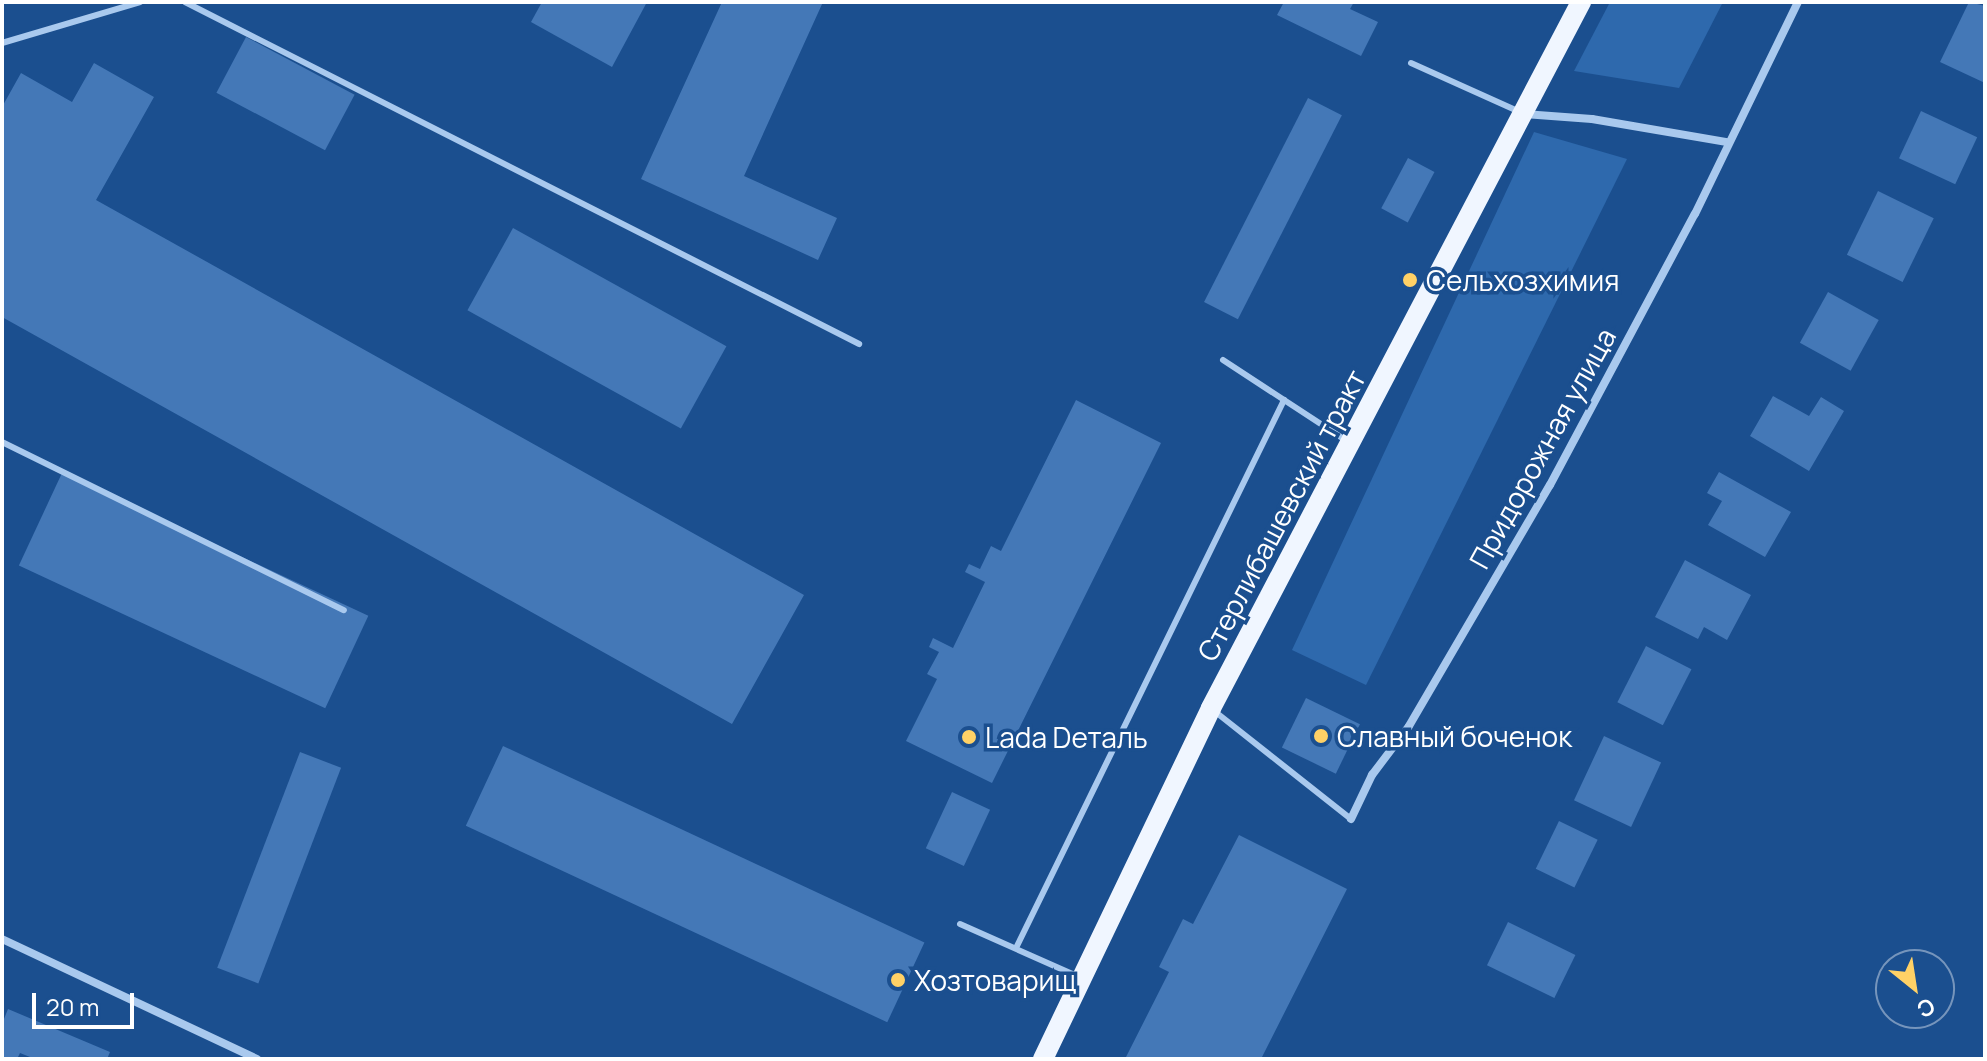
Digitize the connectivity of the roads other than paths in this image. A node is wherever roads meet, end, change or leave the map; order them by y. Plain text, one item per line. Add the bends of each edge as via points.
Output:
1 (140, 2) edge
2 (185, 2) edge
3 (1581, 2) edge
4 (1798, 2) edge
5 (2, 43) edge
6 (1411, 63) dead end
7 (1524, 114) junction
8 (1727, 142) junction
9 (859, 344) dead end
10 (1223, 360) dead end
11 (1284, 400) junction
12 (2, 442) edge
13 (1350, 443) junction
14 (344, 610) dead end
15 (1211, 708) junction
16 (1351, 819) joint
17 (960, 924) dead end
18 (2, 939) edge
19 (1017, 946) junction
20 (1081, 978) junction
21 (257, 1059) edge
22 (1043, 1059) edge

1 - 5 lane
2 - 9 lane
3 - 7 main road, Стерлибашевский тракт
4 - 8 street, Придорожная улица
6 - 7 lane
7 - 8 street via 1592,119
7 - 13 main road, Стерлибашевский тракт
8 - 16 street, Придорожная улица via 1550,485 1409,726 1372,775
10 - 11 lane
11 - 13 lane
11 - 19 lane
12 - 14 lane
13 - 15 main road, Стерлибашевский тракт
15 - 16 lane
15 - 20 main road, Стерлибашевский тракт
17 - 19 lane
18 - 21 street
19 - 20 lane
20 - 22 main road, Стерлибашевский тракт

